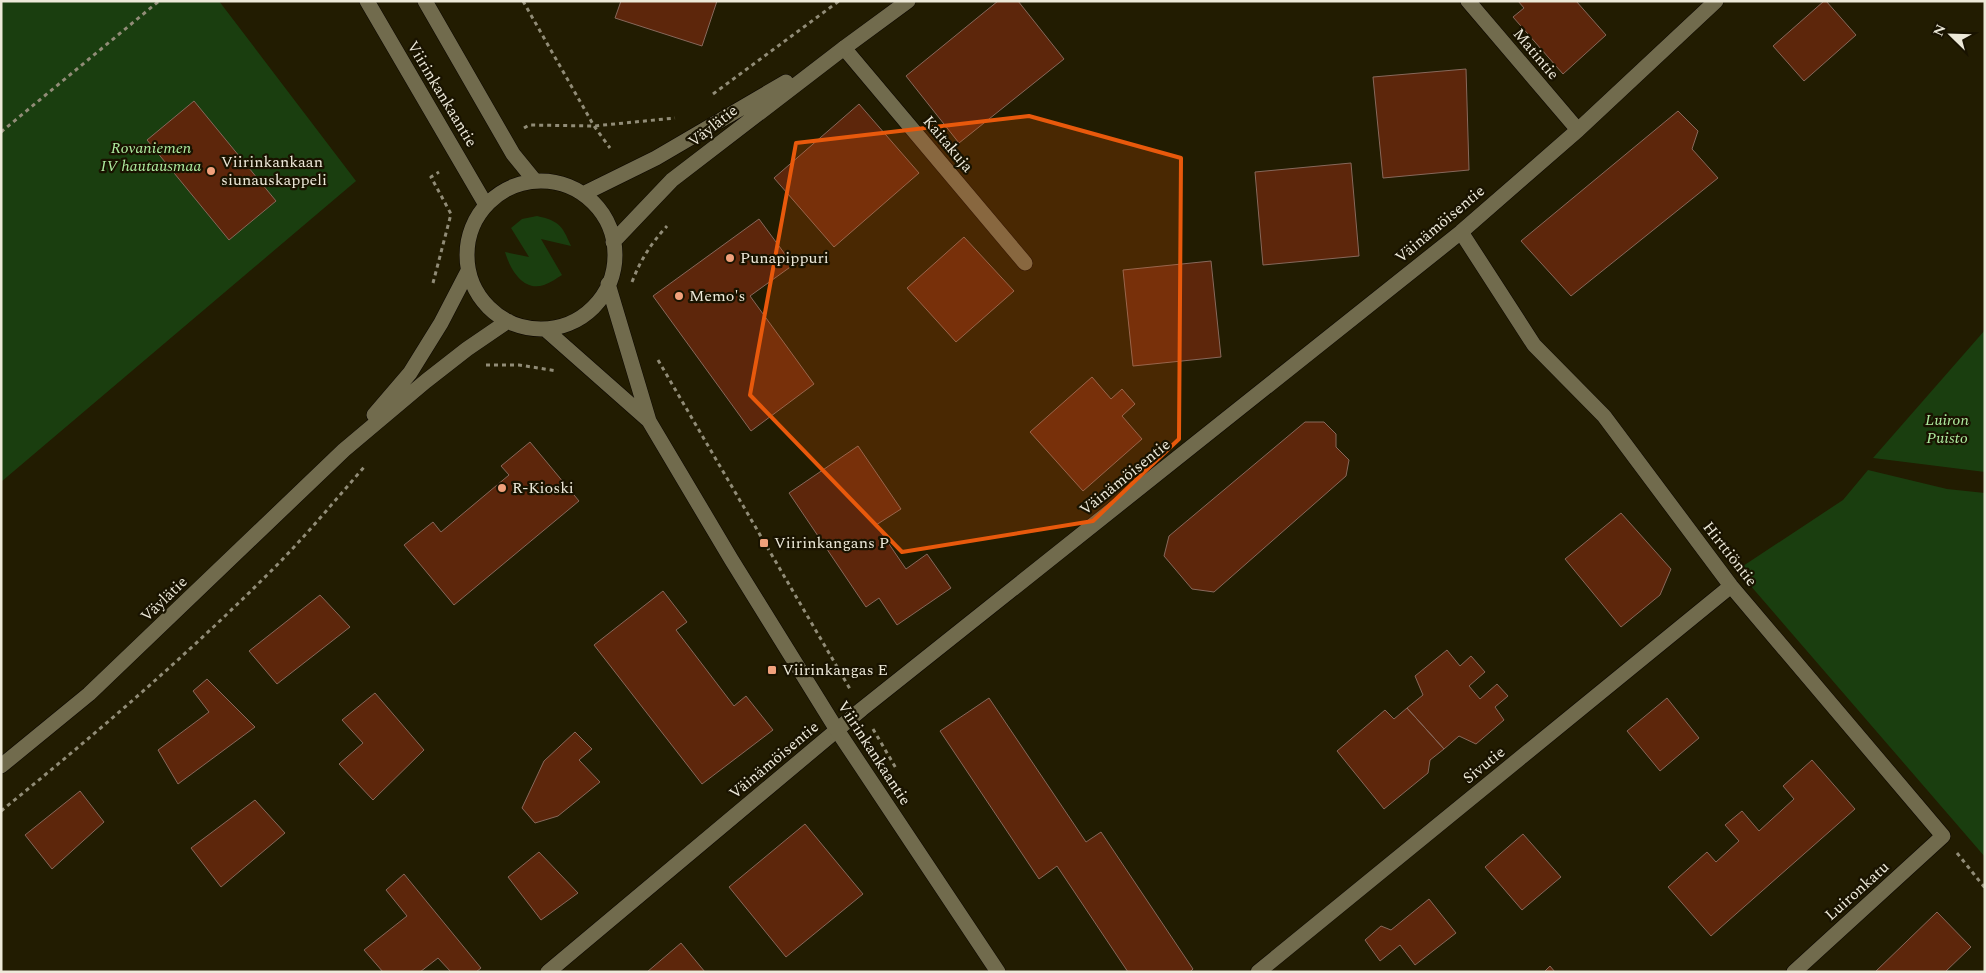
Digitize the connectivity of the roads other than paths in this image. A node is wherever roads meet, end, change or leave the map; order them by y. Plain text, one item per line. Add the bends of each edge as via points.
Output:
1 (367, 1) edge
2 (425, 1) edge
3 (908, 1) edge
4 (1468, 1) edge
5 (1716, 1) edge
6 (844, 48) junction
7 (1578, 130) junction
8 (535, 181) junction
9 (583, 194) junction
10 (486, 205) junction
11 (1461, 232) junction
12 (613, 242) junction
13 (1025, 263) dead end
14 (468, 271) junction
15 (608, 284) junction
16 (508, 321) junction
17 (545, 329) junction
18 (649, 421) junction
19 (344, 450) junction
20 (1731, 586) junction
21 (837, 730) junction
22 (1, 766) edge
23 (1943, 836) joint
24 (548, 972) edge
25 (998, 972) edge
26 (1258, 972) edge
27 (1794, 972) edge

1 - 10 street, Viirinkankaantie
2 - 8 street, Viirinkankaantie via 513,154
3 - 6 street, Väylätie
4 - 7 street, Matintie
5 - 7 street, Väinämöisentie
6 - 9 street, Väylätie via 656,158
6 - 12 street, Väylätie via 672,180
6 - 13 street, Kaitakuja
7 - 11 street, Väinämöisentie
8 - 9 street via 561,184
8 - 10 street via 500,193
9 - 12 street via 608,224
10 - 14 street via 473,225 467,247
11 - 20 street, Hirttiöntie via 1534,345 1604,416
11 - 21 street, Väinämöisentie
12 - 15 street via 614,263
14 - 16 street via 476,292 490,309
14 - 19 street, Väylätie via 441,324 410,373
15 - 17 street via 601,298 576,320
15 - 18 street, Viirinkankaantie
16 - 17 street via 526,328
16 - 19 street, Väylätie via 426,381
17 - 18 street, Viirinkankaantie
18 - 21 street, Viirinkankaantie
19 - 22 street, Väylätie via 89,694
20 - 23 street, Hirttiöntie
20 - 26 street, Sivutie
21 - 24 street, Väinämöisentie
21 - 25 street, Viirinkankaantie
23 - 27 street, Luironkatu

